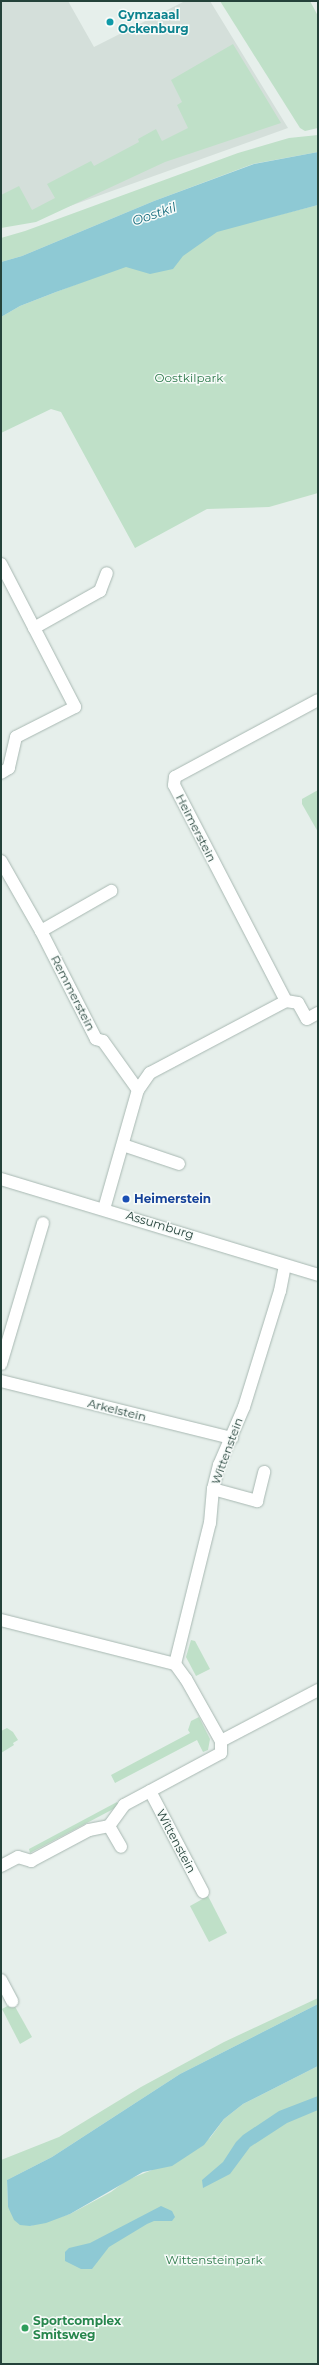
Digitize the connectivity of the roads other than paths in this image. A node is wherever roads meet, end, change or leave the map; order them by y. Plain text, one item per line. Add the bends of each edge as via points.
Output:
1 (1, 564) edge
2 (107, 573) dead end
3 (34, 628) junction
4 (318, 700) edge
5 (1, 773) edge
6 (1, 861) edge
7 (4, 874) edge
8 (111, 890) dead end
9 (41, 931) junction
10 (286, 1001) junction
11 (318, 1013) edge
12 (138, 1090) junction
13 (123, 1145) junction
14 (179, 1164) dead end
15 (1, 1179) edge
16 (104, 1209) junction
17 (43, 1223) dead end
18 (285, 1264) junction
19 (318, 1275) edge
20 (1, 1364) edge
21 (1, 1381) edge
22 (232, 1438) junction
23 (264, 1472) dead end
24 (213, 1489) junction
25 (1, 1620) edge
26 (175, 1664) junction
27 (318, 1690) edge
28 (221, 1741) junction
29 (150, 1791) junction
30 (109, 1826) junction
31 (121, 1847) dead end
32 (1, 1866) edge
33 (202, 1892) dead end
34 (1, 1980) edge
35 (12, 2001) dead end

1 - 3 street
2 - 3 street via 100,591
3 - 5 street via 75,707 16,737 9,768
4 - 10 street, Heimerstein via 175,777 174,785
6 - 7 street, Remmerstein
7 - 9 street, Remmerstein
8 - 9 street
9 - 12 street, Remmerstein via 96,1039 103,1042
10 - 11 street via 298,1003 307,1019
10 - 12 street via 150,1073
12 - 13 street
13 - 14 street
13 - 16 street
15 - 16 street, Assumburg
16 - 18 street, Assumburg
17 - 20 street
18 - 19 street, Assumburg
18 - 22 street, Wittenstein via 265,1341
21 - 22 street, Arkelstein
22 - 24 street, Wittenstein via 219,1465
23 - 24 street via 257,1501
24 - 26 street, Wittenstein via 210,1523
25 - 26 street
26 - 28 street
27 - 28 street
28 - 29 street via 221,1753
29 - 30 street via 124,1805
29 - 33 street, Wittenstein
30 - 31 street
30 - 32 street via 89,1830 31,1861 18,1857
34 - 35 street

